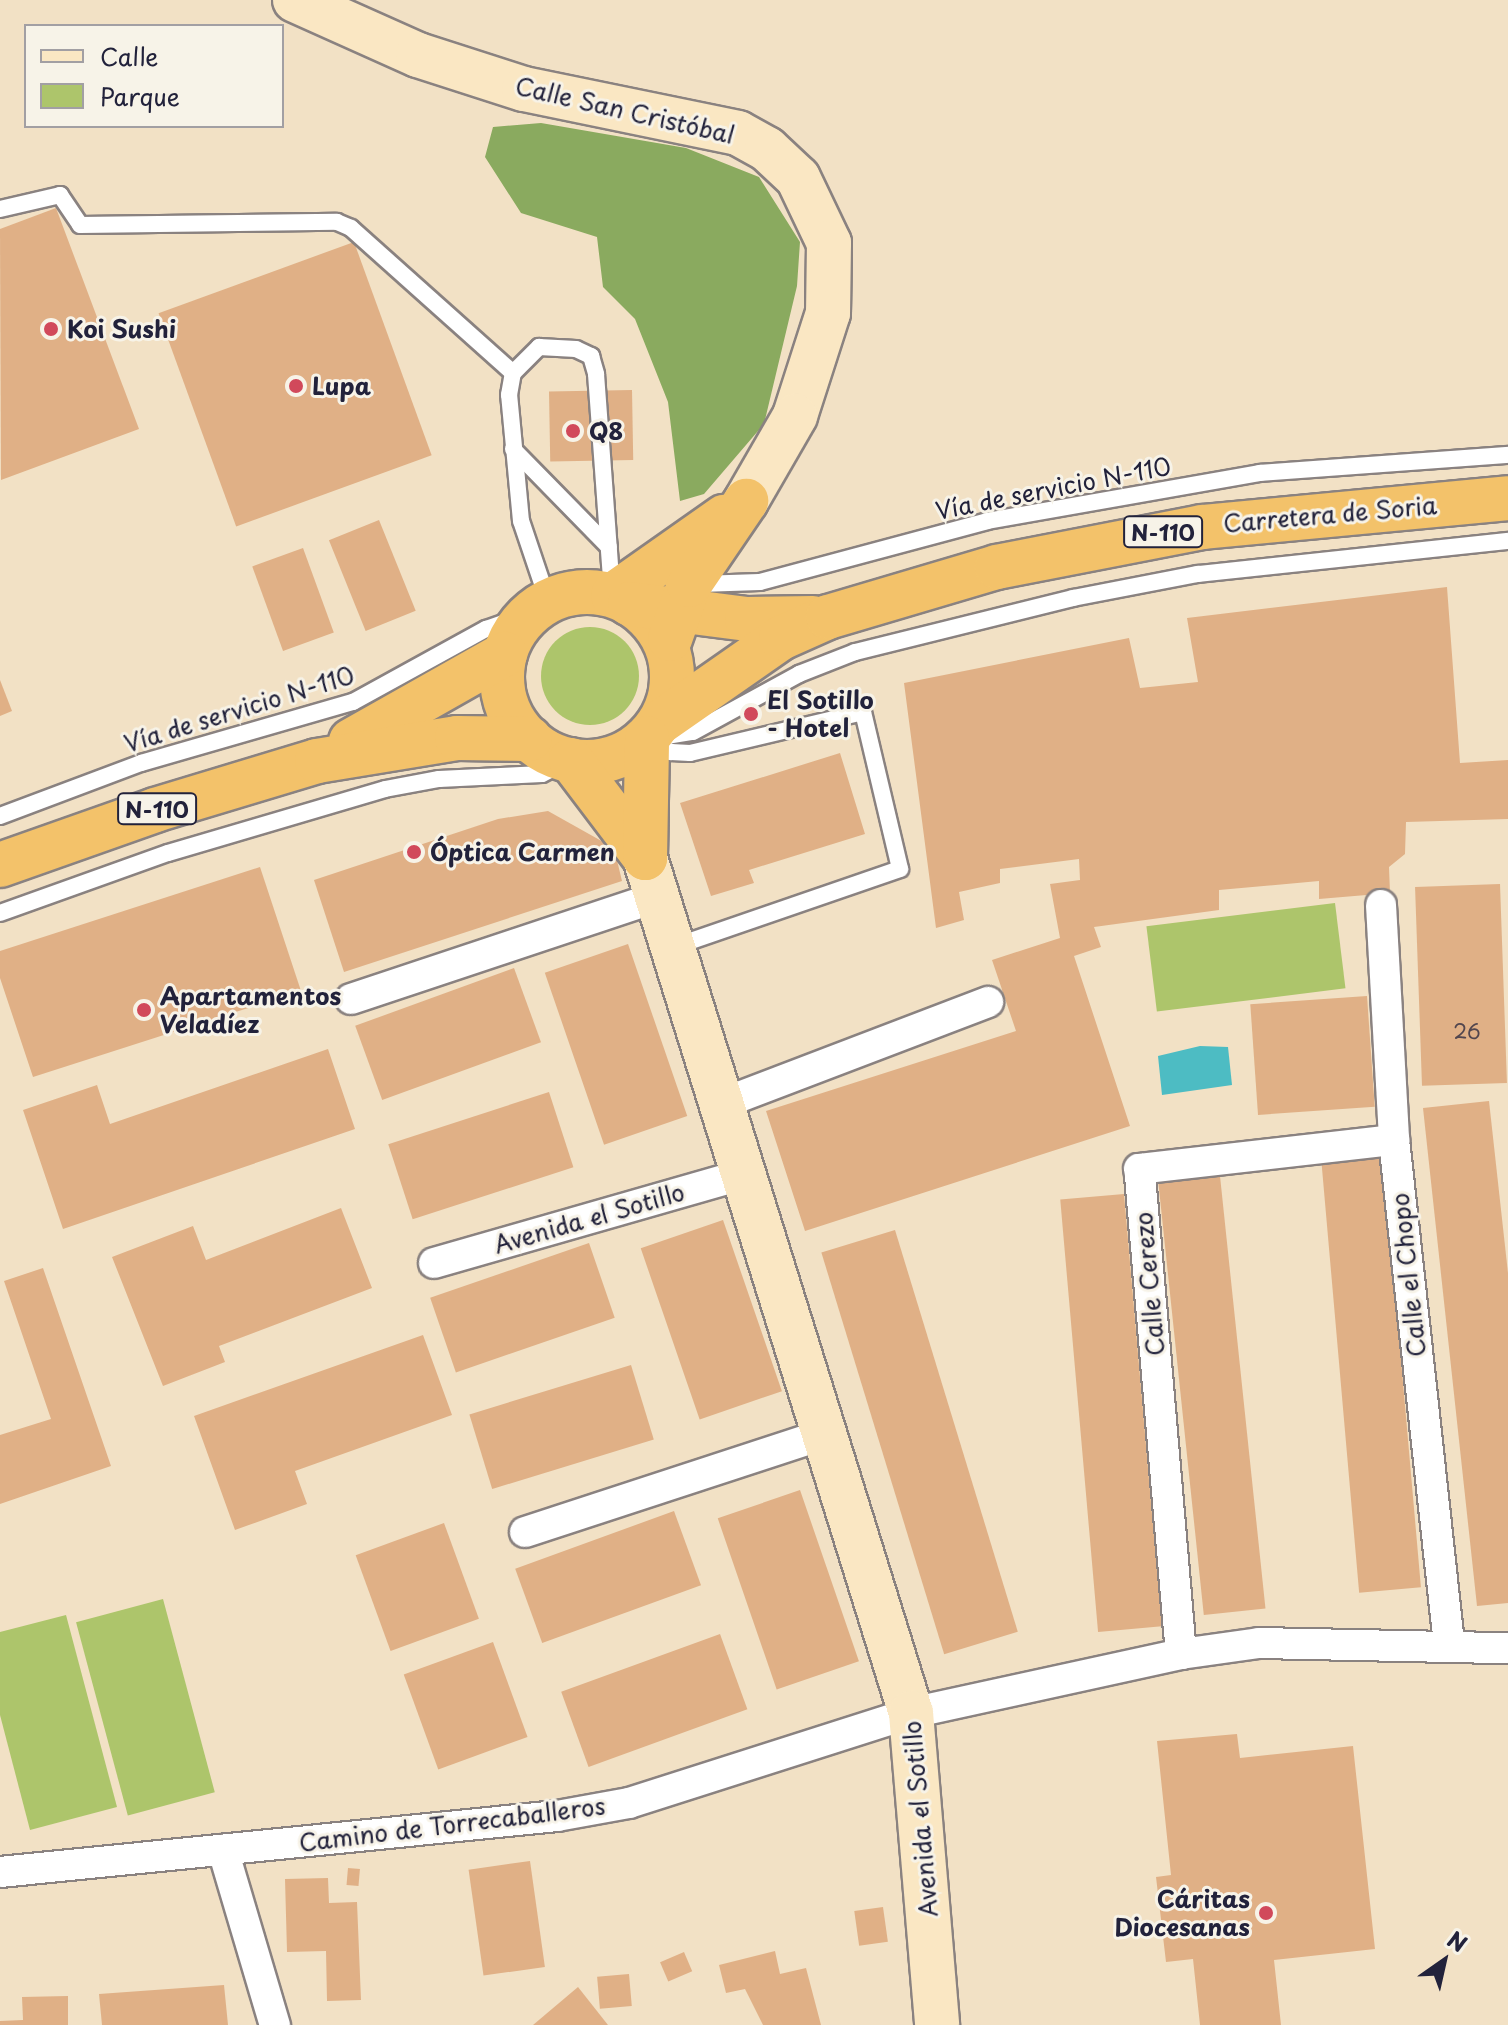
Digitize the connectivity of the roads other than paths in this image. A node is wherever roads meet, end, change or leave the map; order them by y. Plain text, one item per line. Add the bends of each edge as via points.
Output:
1 (295, 0) edge
2 (0, 209) edge
3 (513, 373) junction
4 (513, 449) junction
5 (1508, 455) edge
6 (1508, 498) edge
7 (746, 501) junction
8 (1508, 541) edge
9 (609, 547) junction
10 (657, 603) junction
11 (539, 608) junction
12 (828, 617) junction
13 (505, 654) junction
14 (653, 730) junction
15 (530, 739) junction
16 (571, 760) junction
17 (317, 761) junction
18 (0, 816) edge
19 (0, 865) edge
20 (651, 877) junction
21 (1381, 905) dead end
22 (0, 913) edge
23 (673, 947) junction
24 (351, 999) dead end
25 (988, 1002) dead end
26 (721, 1104) junction
27 (1394, 1140) junction
28 (744, 1174) junction
29 (434, 1263) dead end
30 (824, 1434) junction
31 (525, 1532) dead end
32 (1449, 1644) junction
33 (1508, 1648) edge
34 (1181, 1654) junction
35 (911, 1713) junction
36 (223, 1850) junction
37 (0, 1872) edge
38 (275, 2025) edge
39 (937, 2025) edge

1 - 7 street, Calle San Cristóbal via 418,55 524,89 738,133 767,149 798,178 829,243 828,313 795,416
2 - 3 lane via 60,195 80,225 337,222 351,228
3 - 4 lane
3 - 9 lane via 539,347 576,349 591,356
4 - 9 lane
4 - 11 lane
5 - 10 lane, Vía de servicio N-110 via 1260,473 987,521 760,582
6 - 12 highway, Carretera de Soria / N-110 via 1273,518 1137,536 997,567
7 - 10 highway, Calle San Cristóbal
7 - 10 highway, Calle San Cristóbal
8 - 14 lane via 1198,574 1073,598 855,652 799,674 693,732
9 - 10 lane
10 - 11 highway, N-110 via 570,593
10 - 12 highway, Carretera de Soria / N-110 via 747,619
10 - 14 highway via 671,686
11 - 13 highway, N-110
11 - 18 lane, Vía de servicio N-110 via 486,629 353,702 150,760
12 - 14 highway, Carretera de Soria / N-110 via 757,652
13 - 15 highway via 505,700
13 - 17 highway, N-110
14 - 16 highway, N-110 via 613,758
14 - 20 highway, Avenida el Sotillo
14 - 23 lane via 671,752 690,753 863,712 900,869
15 - 16 highway, N-110
15 - 17 highway, N-110 via 457,738
16 - 20 highway, Avenida el Sotillo
16 - 22 lane via 542,774 439,779 385,789 168,853
17 - 19 highway, N-110
20 - 23 street, Avenida el Sotillo
20 - 24 street
21 - 27 street, Calle el Chopo
23 - 26 street, Avenida el Sotillo
25 - 26 street
26 - 28 street, Avenida el Sotillo
27 - 32 street, Calle el Chopo
27 - 34 street, Calle Cerezo via 1139,1169
28 - 29 street, Avenida el Sotillo
28 - 30 street, Avenida el Sotillo
30 - 31 street
30 - 35 street, Avenida el Sotillo
32 - 33 street, Camino de Torrecaballeros
32 - 34 street, Camino de Torrecaballeros via 1259,1643
34 - 35 street, Camino de Torrecaballeros
35 - 36 street, Camino de Torrecaballeros via 629,1803 557,1816
35 - 39 street, Avenida el Sotillo
36 - 37 street, Camino de Torrecaballeros
36 - 38 street

